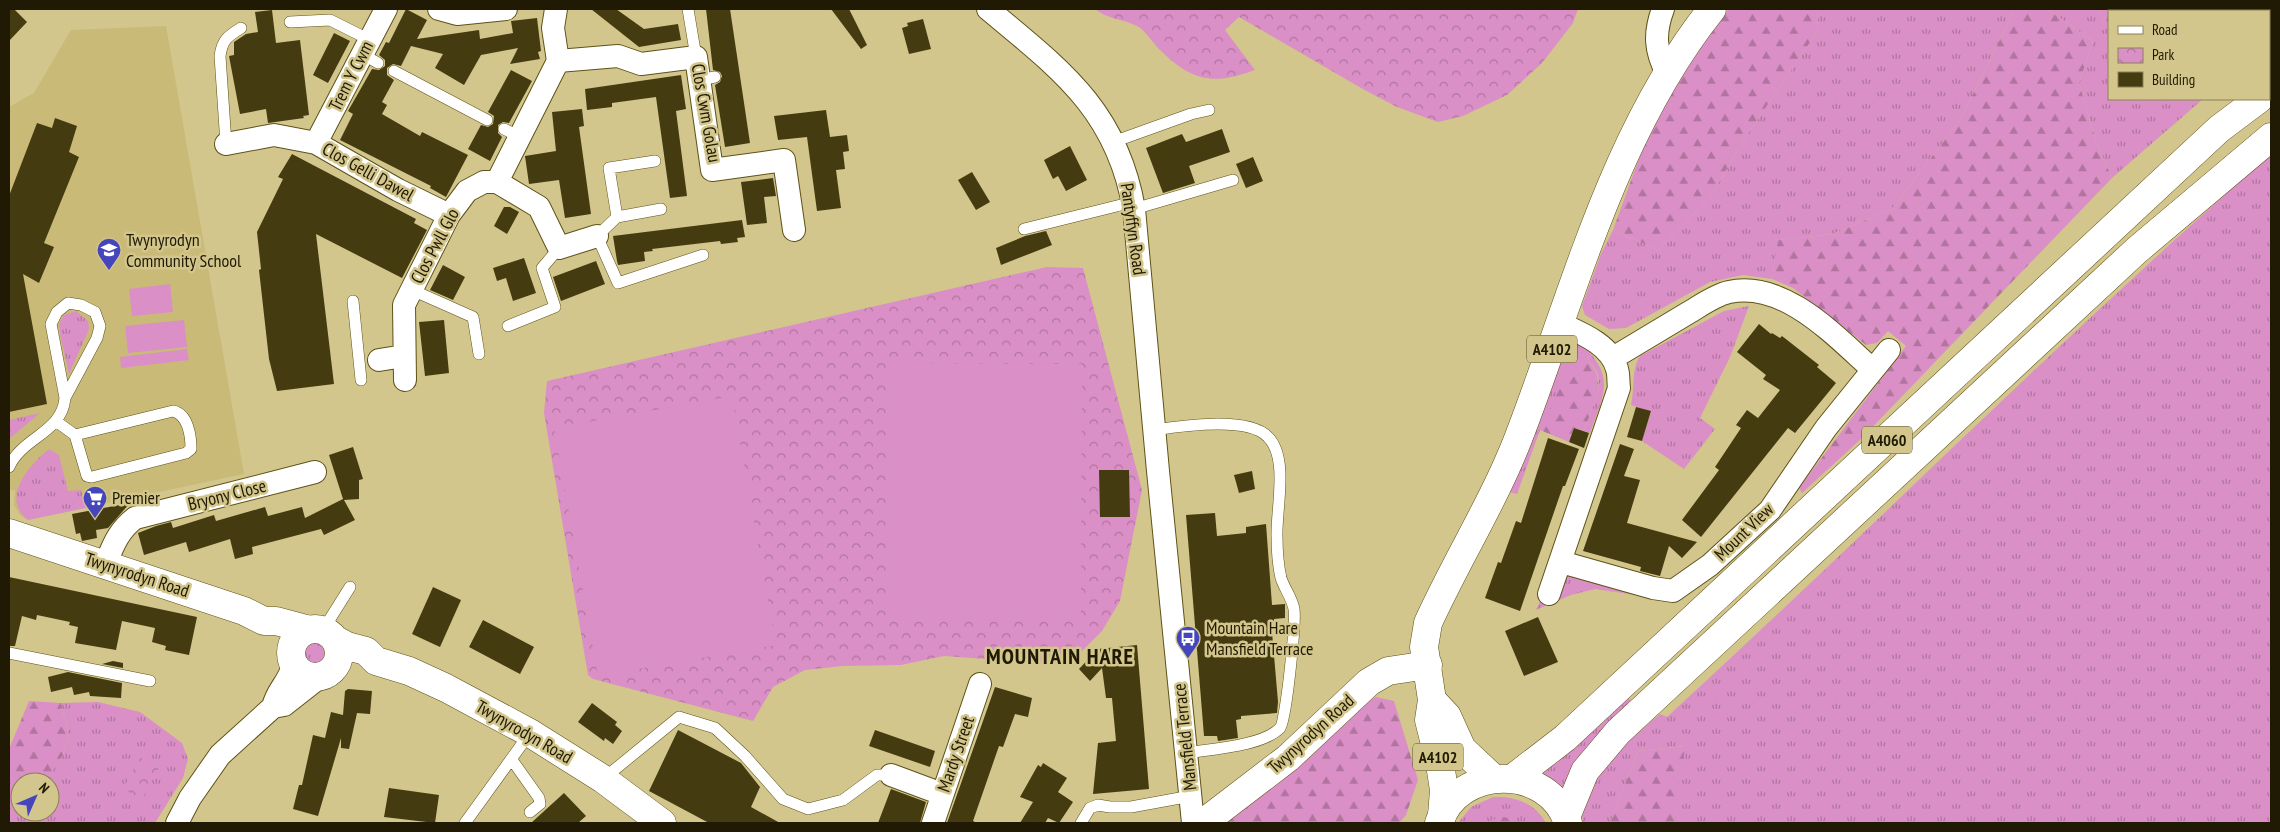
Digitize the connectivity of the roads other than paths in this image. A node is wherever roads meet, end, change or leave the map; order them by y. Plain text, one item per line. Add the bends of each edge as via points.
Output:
1 (386, 9) edge
2 (439, 9) edge
3 (506, 9) edge
4 (556, 9) edge
5 (688, 9) edge
6 (988, 9) edge
7 (1663, 9) edge
8 (1712, 9) edge
9 (290, 22) dead end
10 (241, 28) dead end
11 (370, 52) junction
12 (696, 57) junction
13 (558, 60) junction
14 (394, 71) dead end
15 (1667, 73) junction
16 (2258, 100) edge
17 (1209, 110) dead end
18 (487, 120) dead end
19 (2271, 137) edge
20 (1113, 142) junction
21 (316, 143) junction
22 (226, 144) joint
23 (655, 162) dead end
24 (1233, 180) dead end
25 (497, 182) junction
26 (1134, 206) junction
27 (661, 209) dead end
28 (449, 215) junction
29 (617, 217) junction
30 (1024, 229) dead end
31 (794, 230) dead end
32 (597, 236) junction
33 (559, 248) junction
34 (704, 255) dead end
35 (412, 290) junction
36 (353, 301) dead end
37 (1561, 324) junction
38 (508, 326) dead end
39 (1889, 350) dead end
40 (478, 354) dead end
41 (404, 356) junction
42 (1613, 358) junction
43 (369, 362) junction
44 (1872, 369) junction
45 (361, 380) dead end
46 (405, 380) dead end
47 (65, 398) junction
48 (57, 422) junction
49 (1154, 430) junction
50 (75, 435) junction
51 (9, 467) edge
52 (315, 472) dead end
53 (1158, 472) joint
54 (9, 533) edge
55 (1561, 562) junction
56 (105, 565) junction
57 (350, 587) dead end
58 (1549, 594) dead end
59 (264, 621) junction
60 (322, 633) junction
61 (9, 653) edge
62 (292, 661) junction
63 (376, 661) junction
64 (1428, 664) junction
65 (326, 674) junction
66 (150, 681) dead end
67 (980, 684) dead end
68 (1432, 700) junction
69 (273, 707) junction
70 (530, 732) junction
71 (1186, 753) junction
72 (512, 760) junction
73 (891, 775) joint
74 (1503, 778) junction
75 (603, 779) junction
76 (942, 794) junction
77 (1191, 796) junction
78 (530, 812) dead end
79 (1440, 820) edge
80 (1567, 820) edge
81 (656, 822) edge
82 (177, 823) edge
83 (465, 823) edge
84 (932, 823) edge
85 (1081, 823) edge
86 (1193, 823) edge
87 (1203, 823) edge

1 - 11 street, Trem Y Cwm
2 - 3 street via 457,14
4 - 13 street via 553,28
5 - 12 lane
6 - 20 street, Pantyffyn Road via 1058,68 1082,93
7 - 15 street via 1658,24 1658,56
8 - 15 main road, A4102
9 - 11 lane via 330,20
10 - 22 lane via 228,36 222,44 220,56
11 - 21 street, Trem Y Cwm
12 - 13 street, Clos Cwm Golau via 641,64 618,56
12 - 31 street, Clos Cwm Golau via 707,79 712,170 784,160
13 - 25 street via 512,133
14 - 18 lane
15 - 37 main road, A4102 via 1631,142 1604,204
16 - 74 main road, A4060 via 2218,129 1564,738
17 - 20 lane
19 - 80 main road, A4060 via 2137,250 1618,732 1585,771
20 - 26 street, Pantyffyn Road via 1124,167
21 - 22 street, Clos Gelli Dawel via 274,135
21 - 28 street, Clos Gelli Dawel
23 - 29 lane via 609,168
24 - 26 lane
25 - 28 street, Clos Pwll Glo via 484,182 467,191
25 - 33 street via 539,207
26 - 30 lane
26 - 49 street, Pantyffyn Road
27 - 29 lane
28 - 35 street, Clos Pwll Glo
29 - 32 lane
32 - 33 street
32 - 34 lane via 618,283
33 - 38 lane via 542,268 555,307
35 - 40 lane via 473,317
35 - 41 street, Clos Pwll Glo via 404,305
36 - 43 lane
37 - 42 street via 1582,333
37 - 64 main road, A4102 via 1501,480 1428,623 1424,647
39 - 44 street, Mount View
41 - 43 street
41 - 46 street, Clos Pwll Glo
42 - 44 street via 1714,298 1728,292 1755,290 1780,298 1805,313
42 - 55 street via 1618,369 1619,388
43 - 45 lane
44 - 55 street, Mount View via 1826,428 1770,510 1710,565 1678,588 1672,591 1653,588
47 - 47 lane via 51,324 57,312 68,303 95,312 100,326 97,338
47 - 48 lane
48 - 50 lane
48 - 51 lane via 30,442
49 - 53 street, Pantyffyn Road
49 - 71 lane via 1205,423 1248,428 1268,436 1278,453 1277,537 1281,578 1294,609 1282,727 1271,736
50 - 50 lane via 173,410 185,417 190,449 186,453 92,477 84,472
52 - 56 street, Bryony Close via 135,518 123,527
53 - 71 street, Mansfield Terrace
54 - 56 main road, Twynyrodyn Road
55 - 58 street
56 - 59 main road, Twynyrodyn Road via 244,611
57 - 60 lane
59 - 60 main road, Twynyrodyn Road
59 - 62 main road
60 - 62 main road via 293,640
60 - 63 main road, Twynyrodyn Road via 347,646 366,651
60 - 65 main road via 339,657
61 - 66 lane
62 - 65 main road via 306,675
62 - 69 street via 291,674 275,695
63 - 65 main road via 366,669
63 - 70 main road, Twynyrodyn Road via 409,671 446,688
64 - 68 main road, A4102
64 - 87 main road, Twynyrodyn Road via 1388,671 1369,682 1288,758
65 - 69 street via 284,705
67 - 76 street, Mardy Street
68 - 74 main road, A4102 via 1447,716 1462,749
68 - 79 main road, A4102 via 1429,720 1443,781
69 - 82 street via 220,755
70 - 72 lane
70 - 75 main road, Twynyrodyn Road
71 - 77 street, Mansfield Terrace
72 - 78 lane via 539,798 540,804
72 - 83 lane
73 - 75 lane via 876,776 843,800 808,809 783,800 745,756 715,728 680,717
73 - 76 street
74 - 79 main road via 1472,785 1454,798
74 - 80 main road via 1529,782 1544,791 1557,803
75 - 81 main road, Twynyrodyn Road
76 - 84 street, Mardy Street
77 - 85 lane via 1131,807 1098,805 1090,808
77 - 86 street, Mansfield Terrace

